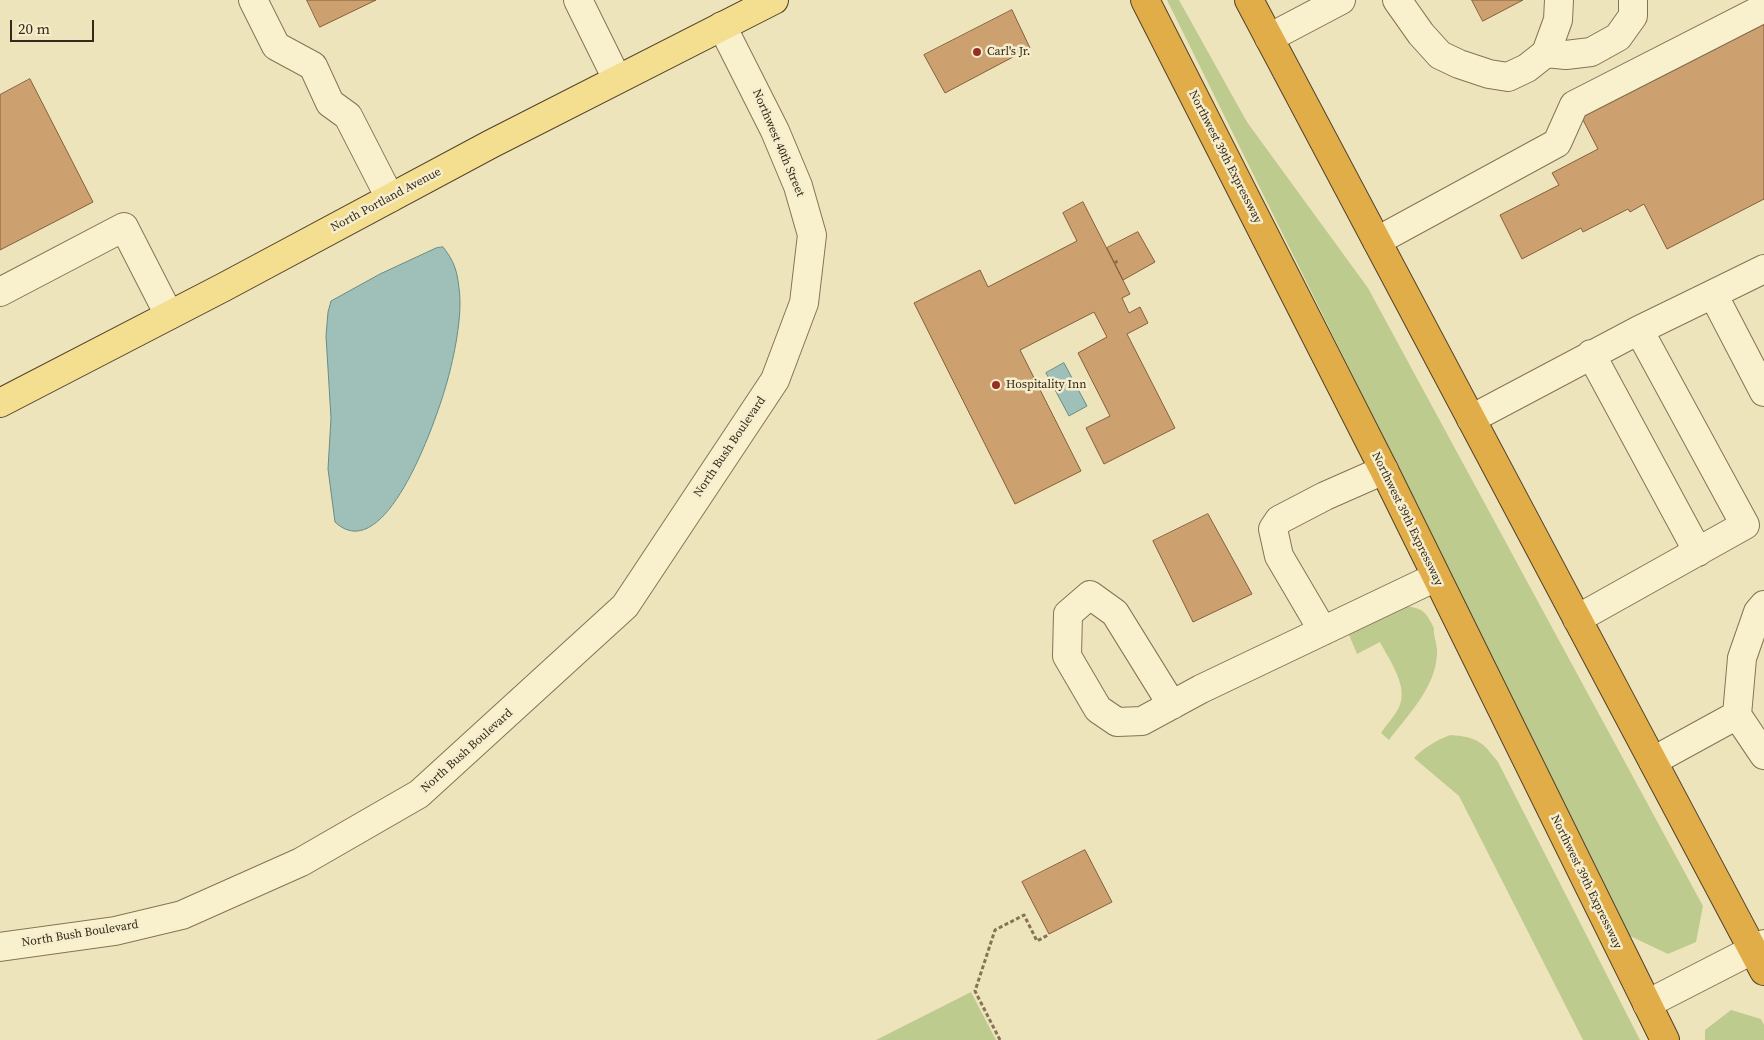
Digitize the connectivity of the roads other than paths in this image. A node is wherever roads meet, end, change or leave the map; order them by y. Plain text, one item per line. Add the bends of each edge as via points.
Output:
1 (253, 0) edge
2 (578, 0) edge
3 (774, 0) edge
4 (1144, 0) edge
5 (1249, 0) edge
6 (1341, 0) edge
7 (1397, 0) edge
8 (1559, 0) edge
9 (1633, 0) edge
10 (1764, 8) edge
11 (722, 26) junction
12 (1269, 38) junction
13 (1546, 53) junction
14 (617, 79) junction
15 (390, 198) junction
16 (1377, 241) junction
17 (1764, 269) edge
18 (0, 292) edge
19 (1713, 294) junction
20 (169, 315) junction
21 (1639, 330) junction
22 (1591, 354) junction
23 (775, 380) joint
24 (1764, 392) edge
25 (0, 403) edge
26 (1472, 419) junction
27 (1384, 470) junction
28 (1754, 521) edge
29 (1698, 552) junction
30 (1436, 577) junction
31 (1764, 605) edge
32 (1578, 619) junction
33 (1752, 630) junction
34 (1323, 631) junction
35 (1764, 655) edge
36 (1172, 705) junction
37 (1737, 715) junction
38 (1764, 755) edge
39 (1653, 761) junction
40 (0, 947) edge
41 (1760, 955) edge
42 (1647, 1004) junction
43 (1665, 1040) edge

1 - 15 street via 276,46 313,66 330,103 348,116
2 - 14 street
3 - 11 main road, North Portland Avenue
4 - 27 highway, Northwest 39th Expressway
5 - 12 highway
6 - 12 street
7 - 13 street via 1440,55 1459,64 1489,74 1508,76 1528,68
8 - 13 street via 1558,20
9 - 13 street via 1633,16 1618,36 1591,52
10 - 16 street via 1574,105 1557,143
11 - 14 main road, North Portland Avenue
11 - 23 street, Northwest 40th Street via 791,168 812,234 804,303
12 - 16 highway
14 - 15 main road, North Portland Avenue
15 - 20 main road, North Portland Avenue
16 - 26 highway
17 - 19 street
18 - 20 street via 124,227
19 - 21 street
19 - 24 street
20 - 25 main road, North Portland Avenue
21 - 22 street
21 - 28 street
22 - 26 street
22 - 29 street
23 - 40 street, North Bush Boulevard via 625,606 419,794 301,862 182,915 114,931
26 - 32 highway
27 - 30 highway, Northwest 39th Expressway
27 - 34 street via 1279,520 1273,529 1279,556
28 - 29 street
29 - 32 street
30 - 34 street
30 - 42 highway, Northwest 39th Expressway
31 - 33 street
32 - 39 highway
33 - 35 street
33 - 37 street via 1742,658
34 - 36 street
36 - 36 street via 1142,721 1117,722 1098,709 1067,656 1068,614 1090,595 1115,613
37 - 38 street
37 - 39 street
39 - 41 highway
41 - 42 street
42 - 43 highway, Northwest 39th Expressway

